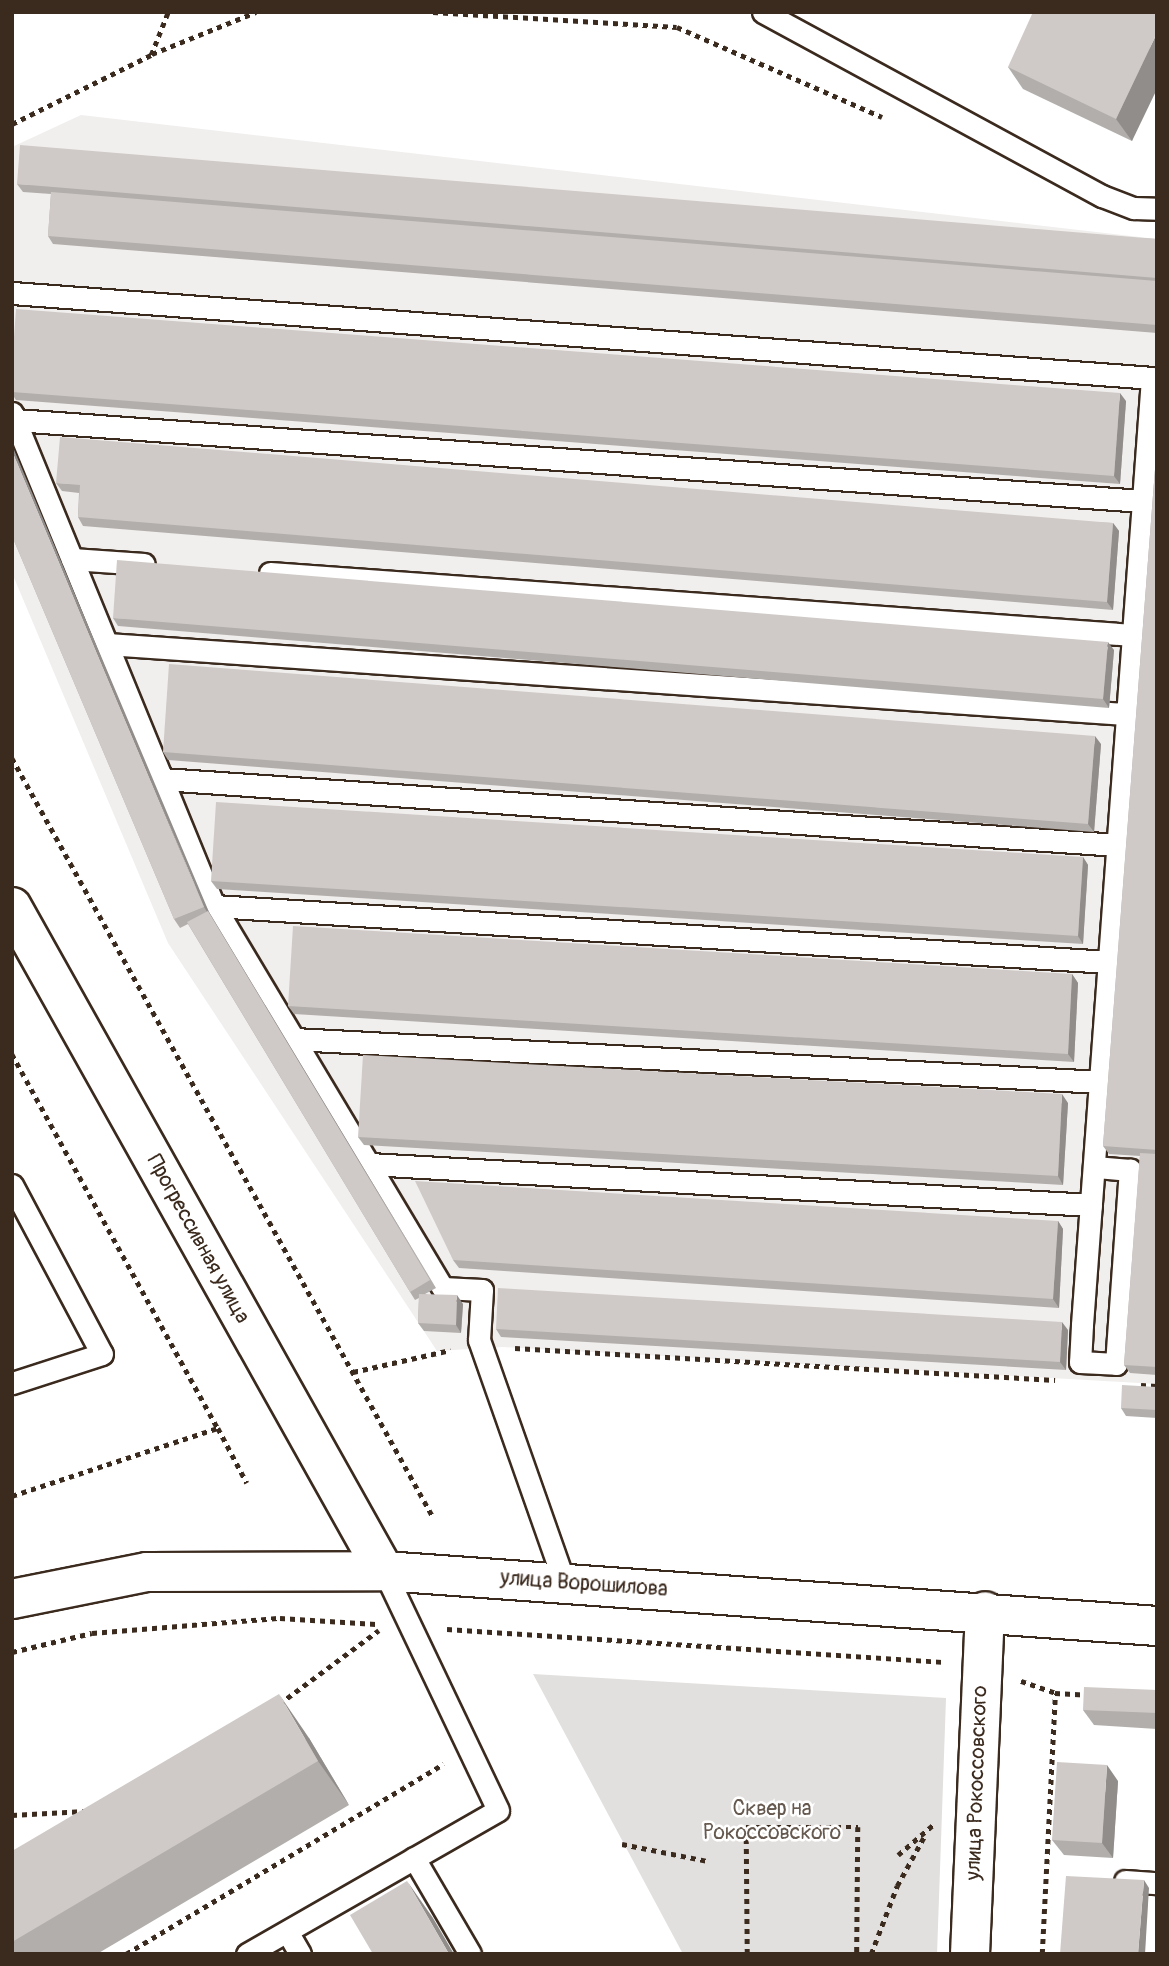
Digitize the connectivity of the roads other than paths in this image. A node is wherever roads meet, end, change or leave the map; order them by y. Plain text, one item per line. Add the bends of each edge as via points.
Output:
1 (763, 12) edge
2 (1157, 209) edge
3 (12, 293) edge
4 (14, 417) edge
5 (1143, 501) junction
6 (72, 559) junction
7 (170, 566) edge
8 (254, 572) edge
9 (1133, 635) junction
10 (107, 644) junction
11 (1127, 714) junction
12 (162, 779) junction
13 (1118, 845) junction
14 (214, 906) junction
15 (12, 907) edge
16 (1109, 962) junction
17 (294, 1039) junction
18 (1100, 1082) junction
19 (369, 1164) junction
20 (1094, 1167) junction
21 (12, 1185) edge
22 (1091, 1205) junction
23 (482, 1290) junction
24 (510, 1292) edge
25 (1054, 1323) edge
26 (1082, 1325) junction
27 (12, 1383) edge
28 (384, 1571) junction
29 (564, 1582) junction
30 (12, 1600) edge
31 (985, 1611) junction
32 (1157, 1626) edge
33 (414, 1858) junction
34 (1125, 1881) edge
35 (1157, 1883) edge
36 (288, 1933) junction
37 (247, 1954) edge
38 (300, 1954) edge
39 (470, 1954) edge
40 (970, 1954) edge

1 - 2 lane via 1102,196 1134,208
3 - 5 lane via 1152,378
4 - 5 lane
4 - 6 lane
5 - 9 lane
6 - 7 lane
6 - 10 lane
8 - 9 lane
9 - 11 lane
10 - 11 lane
10 - 12 lane
11 - 13 lane
12 - 13 lane
12 - 14 lane
13 - 16 lane
14 - 16 lane
14 - 17 lane
15 - 28 main road, Прогрессивная улица
16 - 18 lane
17 - 18 lane
17 - 19 lane
18 - 20 lane
19 - 22 lane
19 - 23 lane via 443,1288
20 - 22 lane
20 - 26 lane via 1130,1170 1116,1364 1080,1363
21 - 27 lane via 102,1354
22 - 26 lane
23 - 24 lane
23 - 29 lane via 482,1348
25 - 26 lane
28 - 29 main road, улица Ворошилова
28 - 30 main road, улица Ворошилова via 147,1573
28 - 33 lane via 498,1810
29 - 31 main road, улица Ворошилова
31 - 32 main road, улица Ворошилова
31 - 40 main road, улица Рокоссовского
33 - 36 lane
33 - 39 lane
34 - 35 lane
36 - 37 lane
36 - 38 lane

